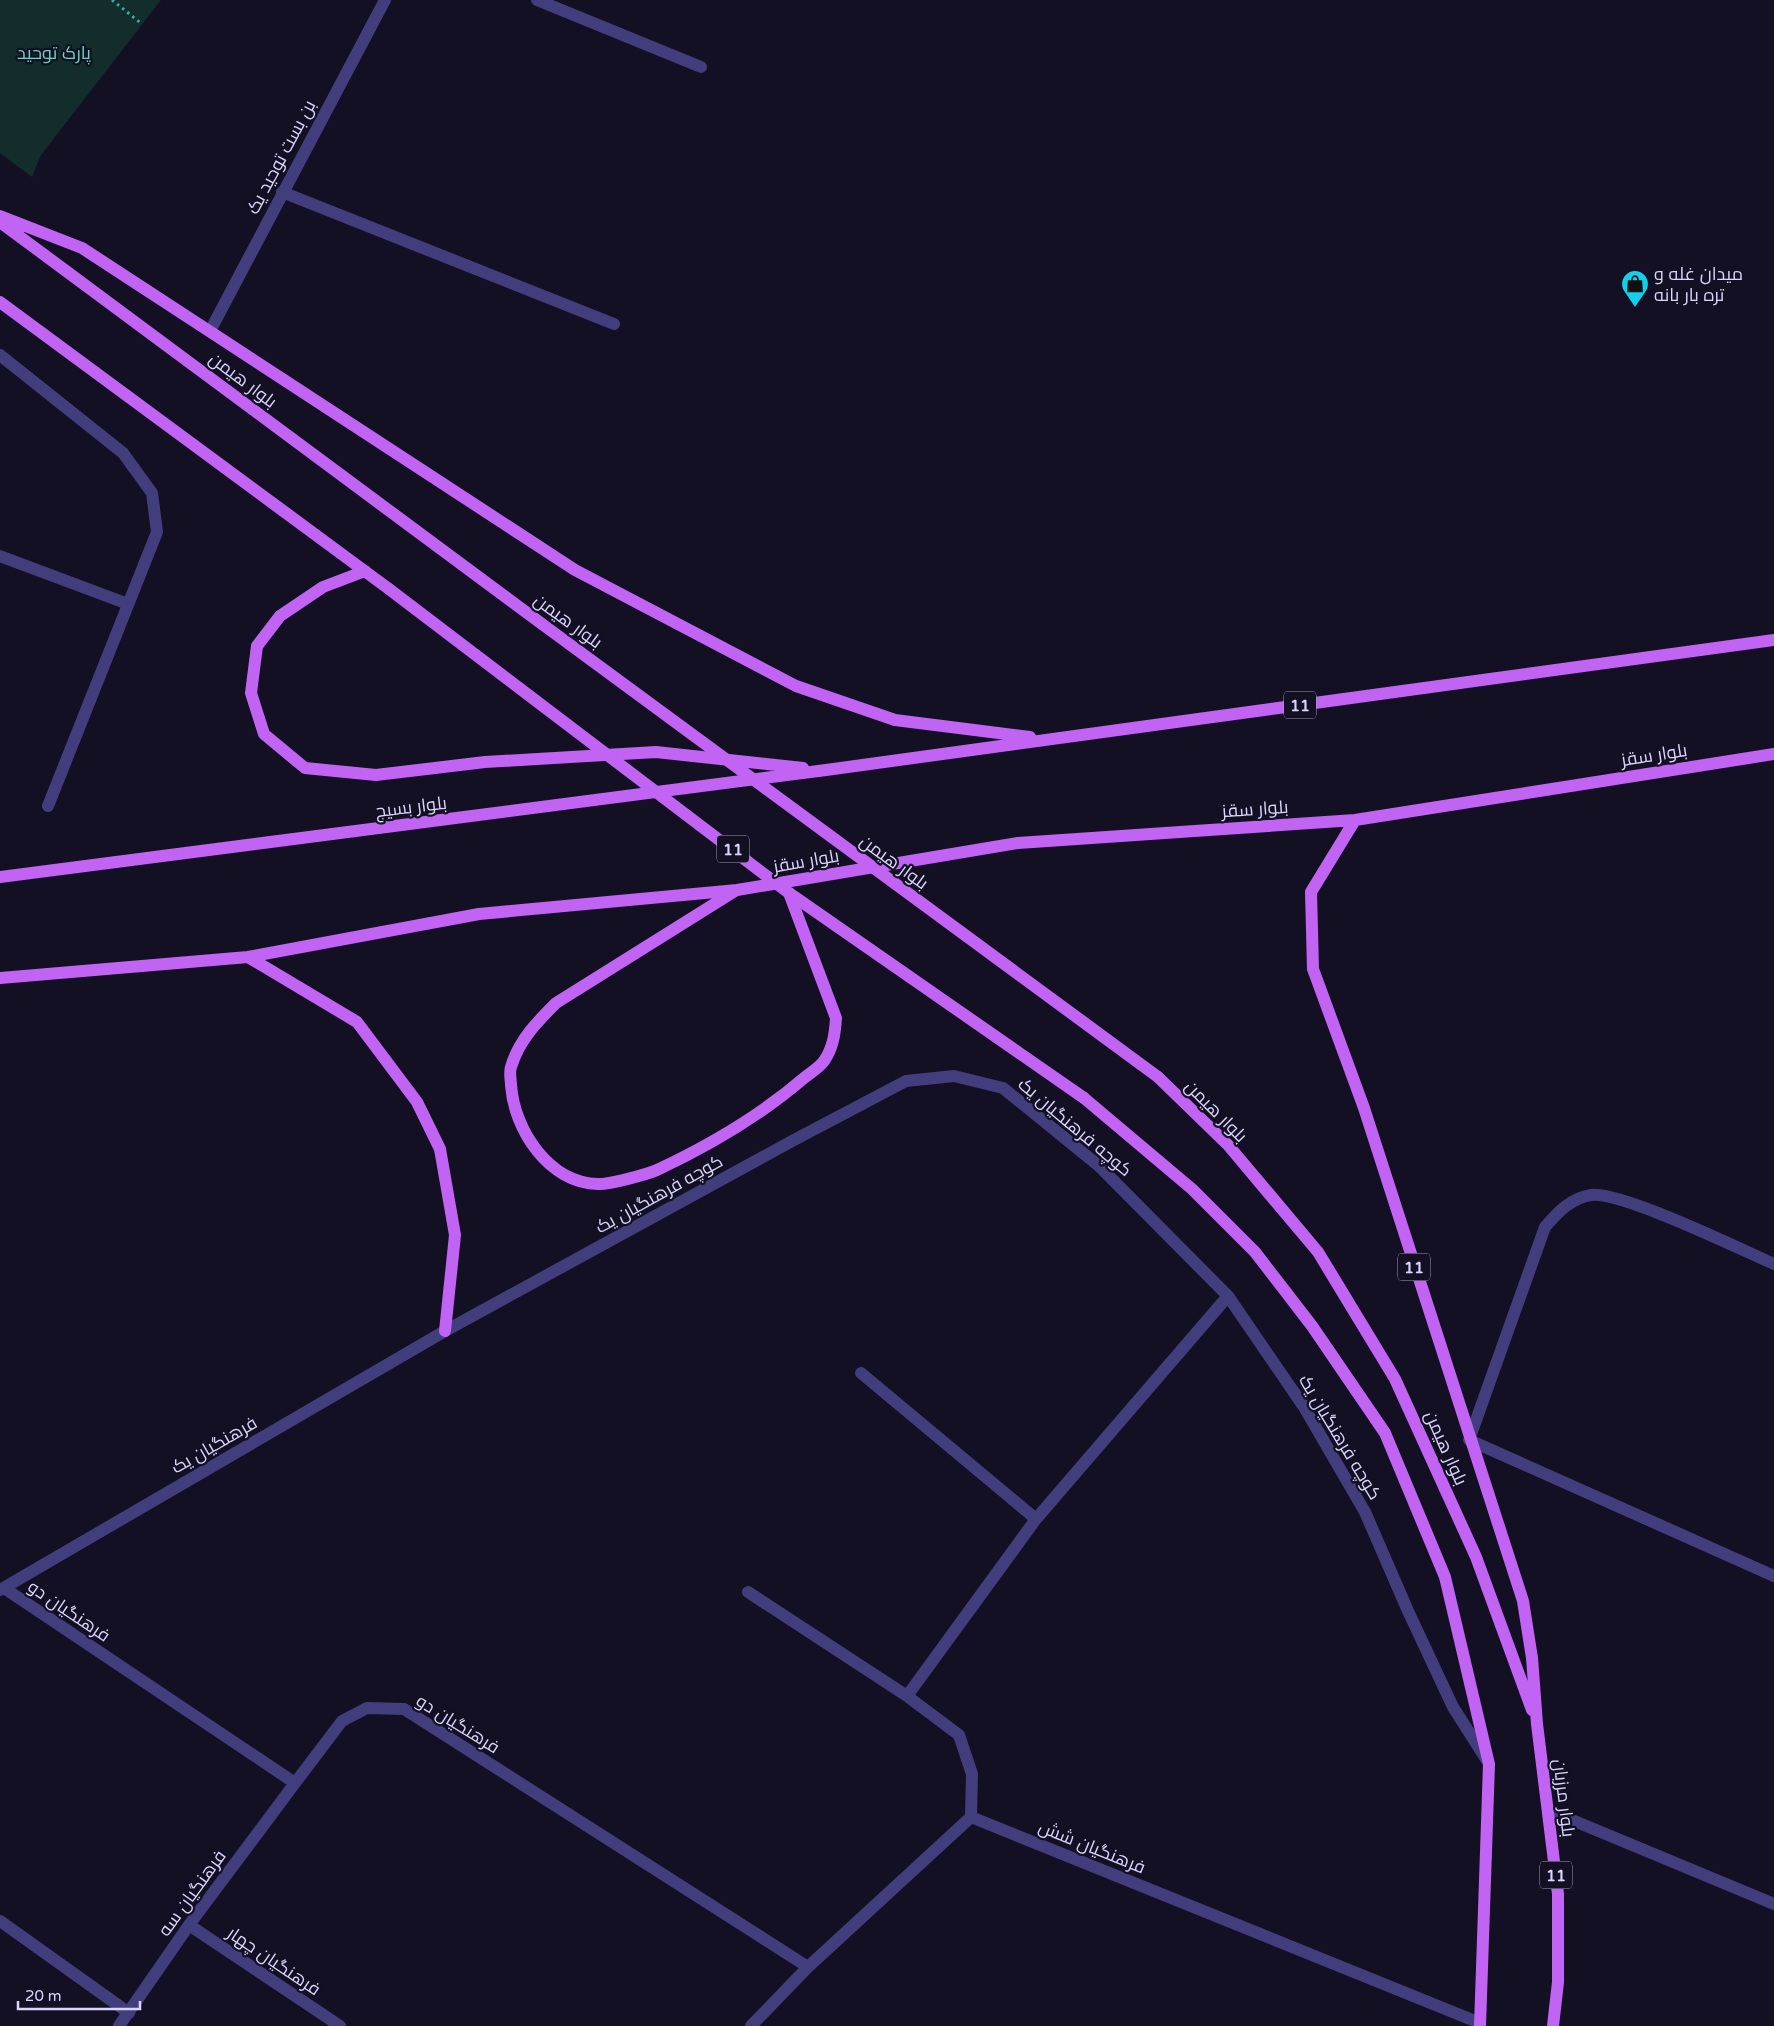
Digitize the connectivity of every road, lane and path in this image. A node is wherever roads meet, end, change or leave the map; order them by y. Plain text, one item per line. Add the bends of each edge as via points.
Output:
1 (112, 0) edge
2 (385, 0) edge
3 (537, 0) edge
4 (142, 24) dead end
5 (701, 67) dead end
6 (282, 192) junction
7 (0, 216) edge
8 (0, 222) edge
9 (0, 302) edge
10 (614, 324) dead end
11 (210, 331) junction
12 (0, 355) edge
13 (0, 556) edge
14 (365, 571) junction
15 (128, 604) junction
16 (1774, 640) edge
17 (1048, 740) junction
18 (1774, 754) edge
19 (826, 770) junction
20 (48, 806) dead end
21 (1354, 820) junction
22 (0, 877) edge
23 (737, 890) junction
24 (789, 893) junction
25 (248, 957) junction
26 (0, 978) edge
27 (1774, 1264) edge
28 (1228, 1296) junction
29 (445, 1331) junction
30 (861, 1373) dead end
31 (1469, 1440) junction
32 (1036, 1519) junction
33 (1774, 1576) edge
34 (2, 1589) edge
35 (748, 1592) dead end
36 (907, 1696) junction
37 (1537, 1724) junction
38 (1489, 1764) junction
39 (295, 1783) junction
40 (1548, 1810) junction
41 (971, 1817) junction
42 (1774, 1904) edge
43 (0, 1921) edge
44 (189, 1925) junction
45 (808, 1967) junction
46 (129, 2013) junction
47 (1480, 2025) edge
48 (119, 2026) edge
49 (340, 2026) edge
50 (751, 2026) edge
51 (1553, 2026) edge

1 - 4 path
2 - 6 street, بن بست توحید یک
3 - 5 street
6 - 10 street
6 - 11 street, بن بست توحید یک
7 - 11 main road via 82,248
8 - 37 main road, بلوار هیمن, bridge via 1158,1077 1228,1145 1318,1252 1395,1379 1476,1557
9 - 14 main road
11 - 17 main road via 575,570 796,686 895,720
12 - 15 street via 123,453 152,493 156,532
13 - 15 street
14 - 19 main road, 11 via 323,587 280,616 257,646 251,693 264,734 305,768 376,775 484,762 656,752
14 - 24 main road, 11, bridge
15 - 20 street
16 - 17 main road, 11
17 - 19 main road, 11
18 - 21 main road, بلوار سقز
19 - 22 main road, بلوار بسیج
21 - 23 main road, بلوار سقز via 1018,843
21 - 31 main road, 11 via 1311,892 1313,969 1364,1108
23 - 24 main road via 556,1003 522,1041 510,1069 512,1094 522,1130 547,1162 573,1179 599,1184 655,1171 705,1145 782,1097 823,1062 834,1040 836,1018
23 - 25 main road via 479,914
24 - 38 main road, 11, bridge via 1084,1098 1192,1189 1255,1252 1312,1326 1385,1433 1446,1577
25 - 26 main road
25 - 29 main road via 357,1022 417,1102 440,1148 455,1235
27 - 31 street via 1628,1201 1592,1195 1562,1207 1545,1227
28 - 29 street, کوچه فرهنگیان یک via 1099,1166 1003,1088 954,1076 906,1080
28 - 32 street
28 - 38 street, کوچه فرهنگیان یک via 1304,1407 1365,1512 1453,1707
29 - 34 street, فرهنگیان یک
30 - 32 street
31 - 33 street
31 - 37 main road, 11 via 1523,1601
32 - 36 street
34 - 39 street, فرهنگیان دو
35 - 36 street
36 - 41 street via 959,1735 972,1774
37 - 40 main road, بلوار مرزبان / 11
38 - 47 main road, 11
39 - 44 street, فرهنگیان سه
39 - 45 street, فرهنگیان دو via 342,1721 367,1708 404,1709
40 - 42 street
40 - 51 main road, بلوار مرزبان / 11 via 1558,1894 1558,1982
41 - 45 street
41 - 47 street, فرهنگیان شش
43 - 46 street
44 - 46 street, فرهنگیان سه
44 - 49 street, فرهنگیان چهار
45 - 50 street
46 - 48 street, فرهنگیان سه

